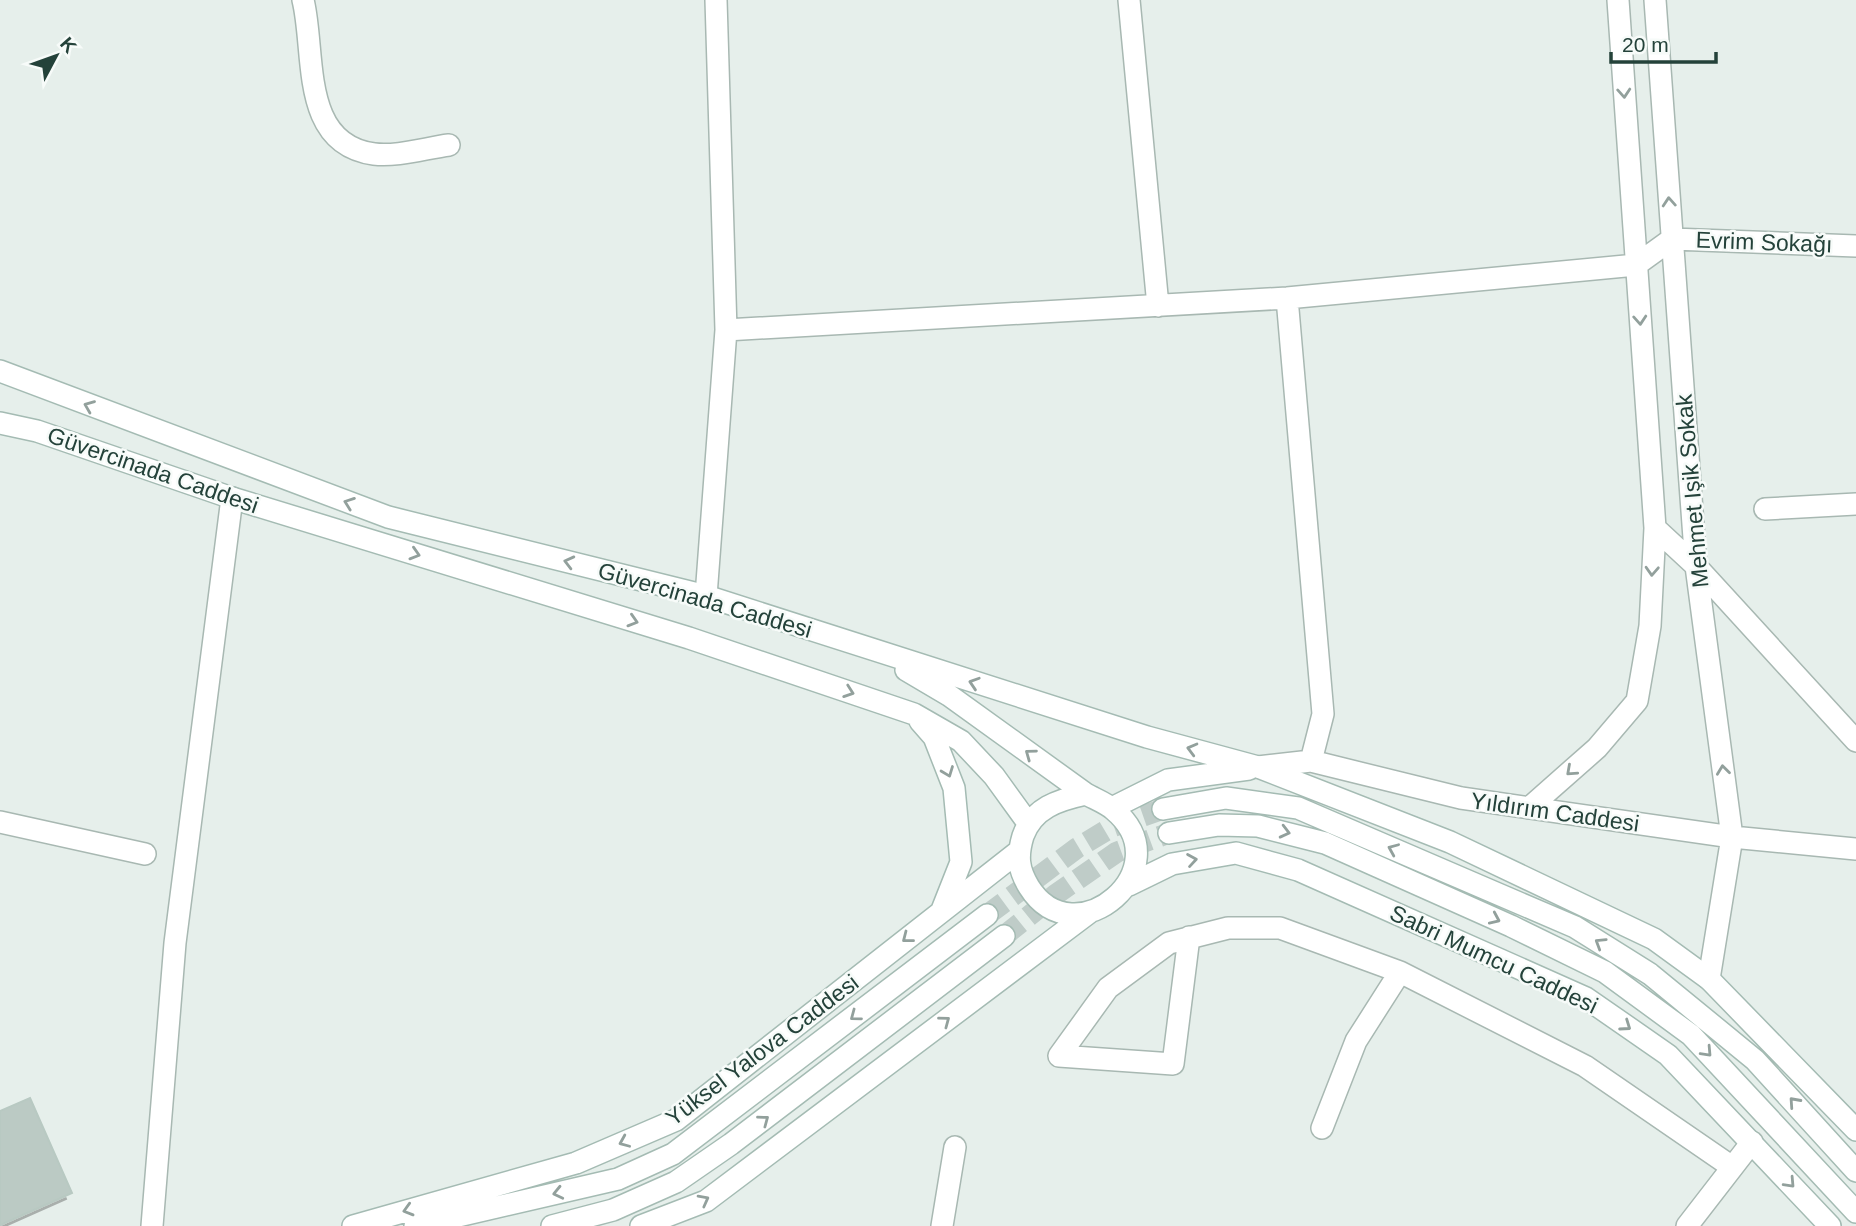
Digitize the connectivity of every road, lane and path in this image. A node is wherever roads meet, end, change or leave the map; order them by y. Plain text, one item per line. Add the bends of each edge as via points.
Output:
1 (303, 0) edge
2 (716, 0) edge
3 (1129, 0) edge
4 (1618, 0) edge
5 (1655, 0) edge
6 (449, 145) dead end
7 (1672, 239) junction
8 (1856, 246) edge
9 (1636, 265) junction
10 (1287, 298) junction
11 (1158, 306) junction
12 (726, 330) junction
13 (0, 358) edge
14 (0, 371) edge
15 (43, 387) junction
16 (0, 423) edge
17 (232, 498) junction
18 (1856, 504) edge
19 (1765, 509) dead end
20 (1655, 528) junction
21 (1696, 566) junction
22 (706, 596) junction
23 (868, 649) junction
24 (914, 714) junction
25 (1854, 733) edge
26 (1311, 761) junction
27 (1258, 767) junction
28 (1086, 794) junction
29 (1112, 808) junction
30 (1529, 808) junction
31 (1163, 809) tunnel mouth
32 (0, 822) edge
33 (1028, 822) junction
34 (1169, 832) tunnel mouth
35 (1732, 837) junction
36 (1856, 849) edge
37 (1019, 851) junction
38 (145, 854) dead end
39 (1129, 885) junction
40 (941, 911) junction
41 (1090, 912) junction
42 (987, 915) tunnel mouth
43 (1004, 936) tunnel mouth
44 (1189, 937) junction
45 (1400, 972) junction
46 (1709, 979) junction
47 (1322, 1128) dead end
48 (1856, 1130) edge
49 (1752, 1142) junction
50 (955, 1147) dead end
51 (1732, 1167) junction
52 (1856, 1171) edge
53 (1856, 1212) edge
54 (152, 1226) edge
55 (353, 1226) edge
56 (415, 1226) edge
57 (552, 1226) edge
58 (641, 1226) edge
59 (942, 1226) edge
60 (1686, 1226) edge
61 (1829, 1226) edge

1 - 6 main road via 313,92 329,127 343,140 375,154
2 - 12 main road
3 - 11 main road
4 -> 9 main road, Mehmet Işik Sokak
7 -> 5 main road, Mehmet Işik Sokak
7 - 8 main road, Evrim Sokağı
7 - 9 main road
7 - 21 main road, Mehmet Işik Sokak
9 - 10 main road
9 -> 20 main road, Mehmet Işik Sokak
10 - 11 main road
10 - 26 main road via 1323,714
11 - 12 main road
12 - 22 main road
13 - 15 main road
14 - 15 main road
22 -> 15 main road, Güvercinada Caddesi via 388,517
16 - 17 main road, Güvercinada Caddesi via 37,431
17 -> 24 main road, Güvercinada Caddesi via 689,639
17 - 54 main road via 175,943
18 - 19 main road
20 - 21 main road
20 -> 30 main road, Mehmet Işik Sokak via 1650,626 1637,701 1597,748
21 - 25 main road
35 -> 21 main road, Mehmet Işik Sokak
22 - 23 main road, Güvercinada Caddesi
27 -> 23 main road, Güvercinada Caddesi
28 -> 23 main road via 950,696
24 - 33 main road, Güvercinada Caddesi via 961,741
24 -> 40 main road via 934,737 954,788 961,862
26 - 27 main road, Yıldırım Caddesi
26 - 30 main road, Yıldırım Caddesi via 1461,798
27 - 29 main road via 1168,780
27 - 46 main road via 1450,842 1570,897 1654,939
28 - 29 main road
28 - 33 main road via 1042,809
29 - 39 main road via 1132,835 1138,859
30 - 35 main road, Yıldırım Caddesi
52 -> 31 main road via 1755,1060 1650,974 1575,927 1298,808 1226,798
32 - 38 main road
33 - 37 main road
34 -> 53 main road via 1219,825 1258,826 1325,843 1605,972 1691,1035
35 - 36 main road, Yıldırım Caddesi
35 - 46 main road, Mehmet Işik Sokak
37 - 40 main road, Yüksel Yalova Caddesi
37 - 41 main road via 1021,873 1037,899 1071,915
39 - 41 main road
39 -> 49 main road, Sabri Mumcu Caddesi via 1172,864 1236,853 1298,870 1586,998 1668,1055
40 -> 55 main road, Yüksel Yalova Caddesi via 676,1121 576,1163
58 -> 41 main road via 706,1201
42 -> 56 main road via 673,1154 618,1179
57 -> 43 main road via 613,1210 676,1182
44 - 44 main road via 1169,943 1108,988 1059,1056 1173,1064
44 - 45 main road via 1228,928 1280,928
45 - 47 main road via 1356,1041
45 - 51 main road via 1585,1066
46 - 48 main road
49 - 51 main road
49 -> 61 main road, Sabri Mumcu Caddesi
50 - 59 main road
51 - 60 main road

